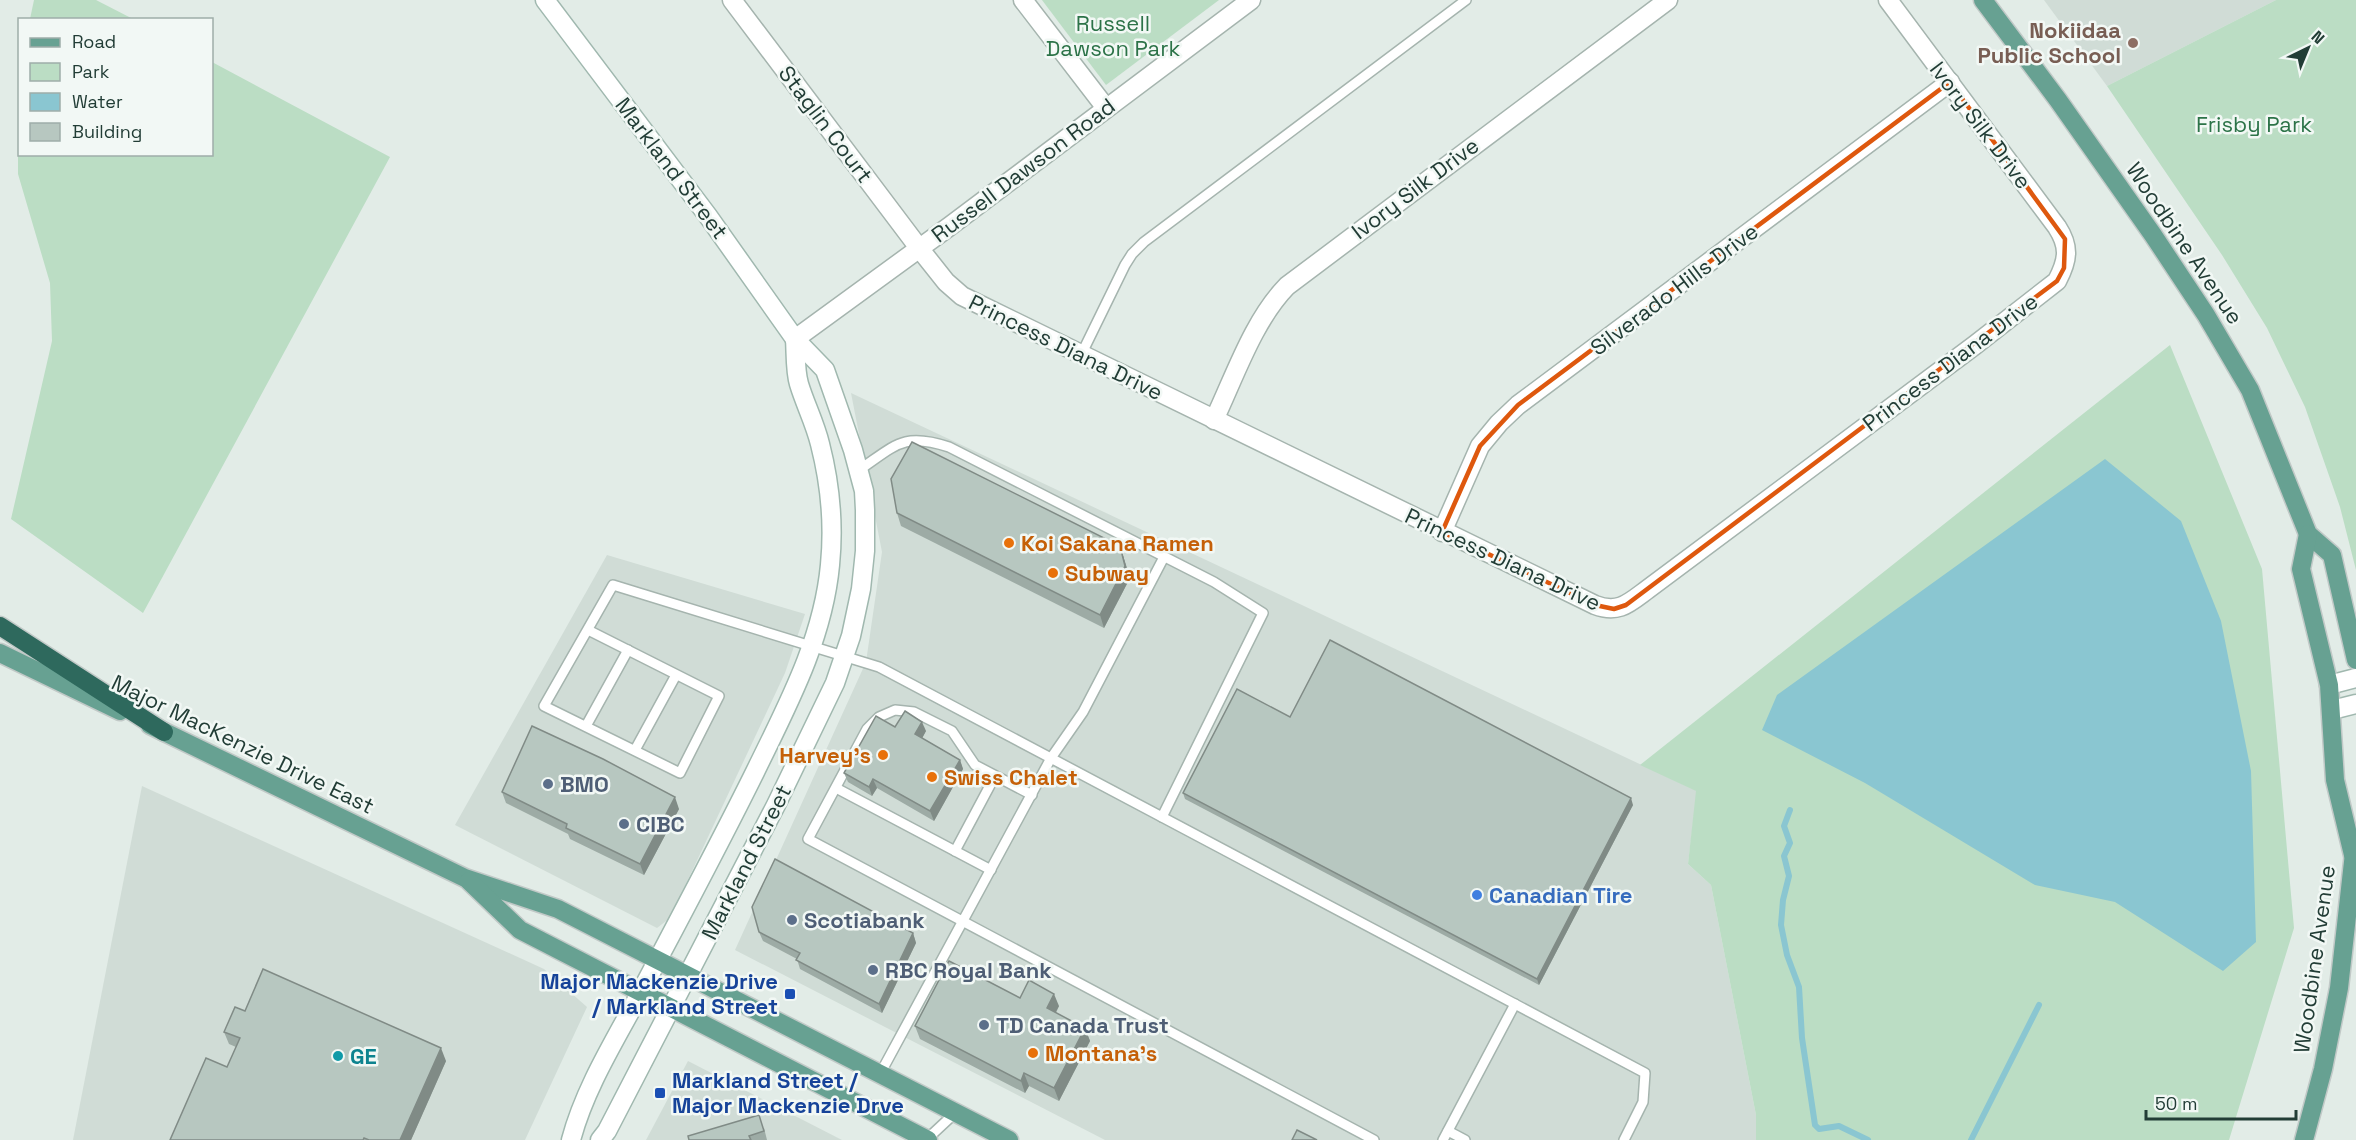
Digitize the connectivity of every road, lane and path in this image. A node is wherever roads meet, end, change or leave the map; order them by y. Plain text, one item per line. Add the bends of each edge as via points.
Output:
1 (545, 0) edge
2 (732, 0) edge
3 (1023, 0) edge
4 (1251, 0) edge
5 (1466, 0) edge
6 (1668, 0) edge
7 (1888, 0) edge
8 (1983, 0) edge
9 (1950, 82) junction
10 (1106, 108) junction
11 (919, 248) junction
12 (2067, 253) joint
13 (795, 339) junction
14 (1081, 355) junction
15 (1214, 420) junction
16 (859, 470) junction
17 (1442, 532) junction
18 (2308, 534) junction
19 (1164, 557) junction
20 (0, 626) edge
21 (588, 630) junction
22 (812, 646) junction
23 (628, 650) junction
24 (0, 653) edge
25 (844, 658) junction
26 (2356, 660) edge
27 (676, 675) junction
28 (2356, 678) edge
29 (2329, 685) junction
30 (2356, 704) edge
31 (2332, 710) junction
32 (586, 726) junction
33 (164, 732) junction
34 (634, 750) junction
35 (1051, 758) junction
36 (995, 776) junction
37 (836, 788) junction
38 (1032, 795) junction
39 (1162, 817) junction
40 (2355, 847) edge
41 (955, 851) junction
42 (991, 870) junction
43 (465, 878) junction
44 (962, 921) junction
45 (658, 960) junction
46 (687, 975) junction
47 (640, 993) junction
48 (1515, 1004) junction
49 (671, 1008) junction
50 (880, 1074) junction
51 (956, 1113) junction
52 (1448, 1131) junction
53 (571, 1140) edge
54 (600, 1140) edge
55 (927, 1140) edge
56 (1009, 1140) edge
57 (1374, 1140) edge
58 (1443, 1140) edge
59 (1465, 1140) edge
60 (1624, 1140) edge
61 (2304, 1140) edge

1 - 13 street, Markland Street
2 - 11 street, Staglin Court
3 - 10 street
4 - 10 street, Russell Dawson Road
5 - 14 lane via 1144,242 1125,265
6 - 15 street, Ivory Silk Drive via 1287,286 1260,322
7 - 9 street, Ivory Silk Drive
8 - 18 main road, Woodbine Avenue via 2058,100 2206,315 2250,390
9 - 12 street, Ivory Silk Drive via 2057,226
9 - 17 street, Silverado Hills Drive via 1512,411 1480,446
10 - 11 street, Russell Dawson Road
11 - 13 street, Russell Dawson Road
11 - 14 street, Princess Diana Drive via 946,282 963,296
12 - 17 street, Princess Diana Drive via 2056,281 2040,295 1626,605 1614,609 1595,605
13 - 16 street, Markland Street via 825,370
13 - 22 street, Markland Street via 798,383 820,445 831,514 828,576
14 - 15 street, Princess Diana Drive
15 - 17 street, Princess Diana Drive
16 - 19 lane via 898,444 927,440 949,447
16 - 25 street, Markland Street via 865,510 865,551 855,621
18 - 26 main road, Woodbine Avenue via 2332,555
18 - 29 main road, Woodbine Avenue via 2301,569
19 - 35 lane via 1083,712
19 - 39 lane via 1263,613
20 - 33 highway
21 - 22 lane via 613,585
21 - 23 lane
21 - 32 lane via 544,706
22 - 25 lane
22 - 45 street, Markland Street via 776,729
23 - 27 lane
23 - 32 lane
24 - 33 main road, Major MacKenzie Drive East
25 - 35 lane via 879,667
25 - 46 street, Markland Street via 813,731
27 - 34 lane
27 - 34 lane via 719,696 680,773
28 - 29 street
29 - 31 main road, Woodbine Avenue
30 - 31 street
31 - 40 main road, Woodbine Avenue via 2336,780
32 - 34 lane
33 - 43 main road, Major MacKenzie Drive East
35 - 38 lane
35 - 39 lane
36 - 37 lane via 975,765 952,731 914,712 895,710 879,717 867,729
36 - 38 lane
36 - 41 lane
37 - 41 lane
37 - 44 lane via 808,839
38 - 42 lane
39 - 48 lane
40 - 61 main road, Woodbine Avenue via 2339,987
41 - 42 lane
42 - 44 lane
43 - 45 main road, Major MacKenzie Drive East via 558,909
43 - 47 main road, Major MacKenzie Drive East via 520,930
44 - 50 lane
44 - 57 lane
45 - 46 main road, Major MacKenzie Drive East
45 - 47 street, Markland Street
46 - 49 street, Markland Street
46 - 50 main road, Major MacKenzie Drive East
47 - 49 main road, Major MacKenzie Drive East
47 - 53 street, Markland Street via 578,1116
48 - 52 lane
48 - 60 lane via 1645,1073 1643,1102
49 - 54 street, Markland Street
49 - 55 main road, Major MacKenzie Drive East
50 - 51 main road, Major MacKenzie Drive East
51 - 55 lane
51 - 56 main road, Major MacKenzie Drive East
52 - 58 lane
52 - 59 lane

